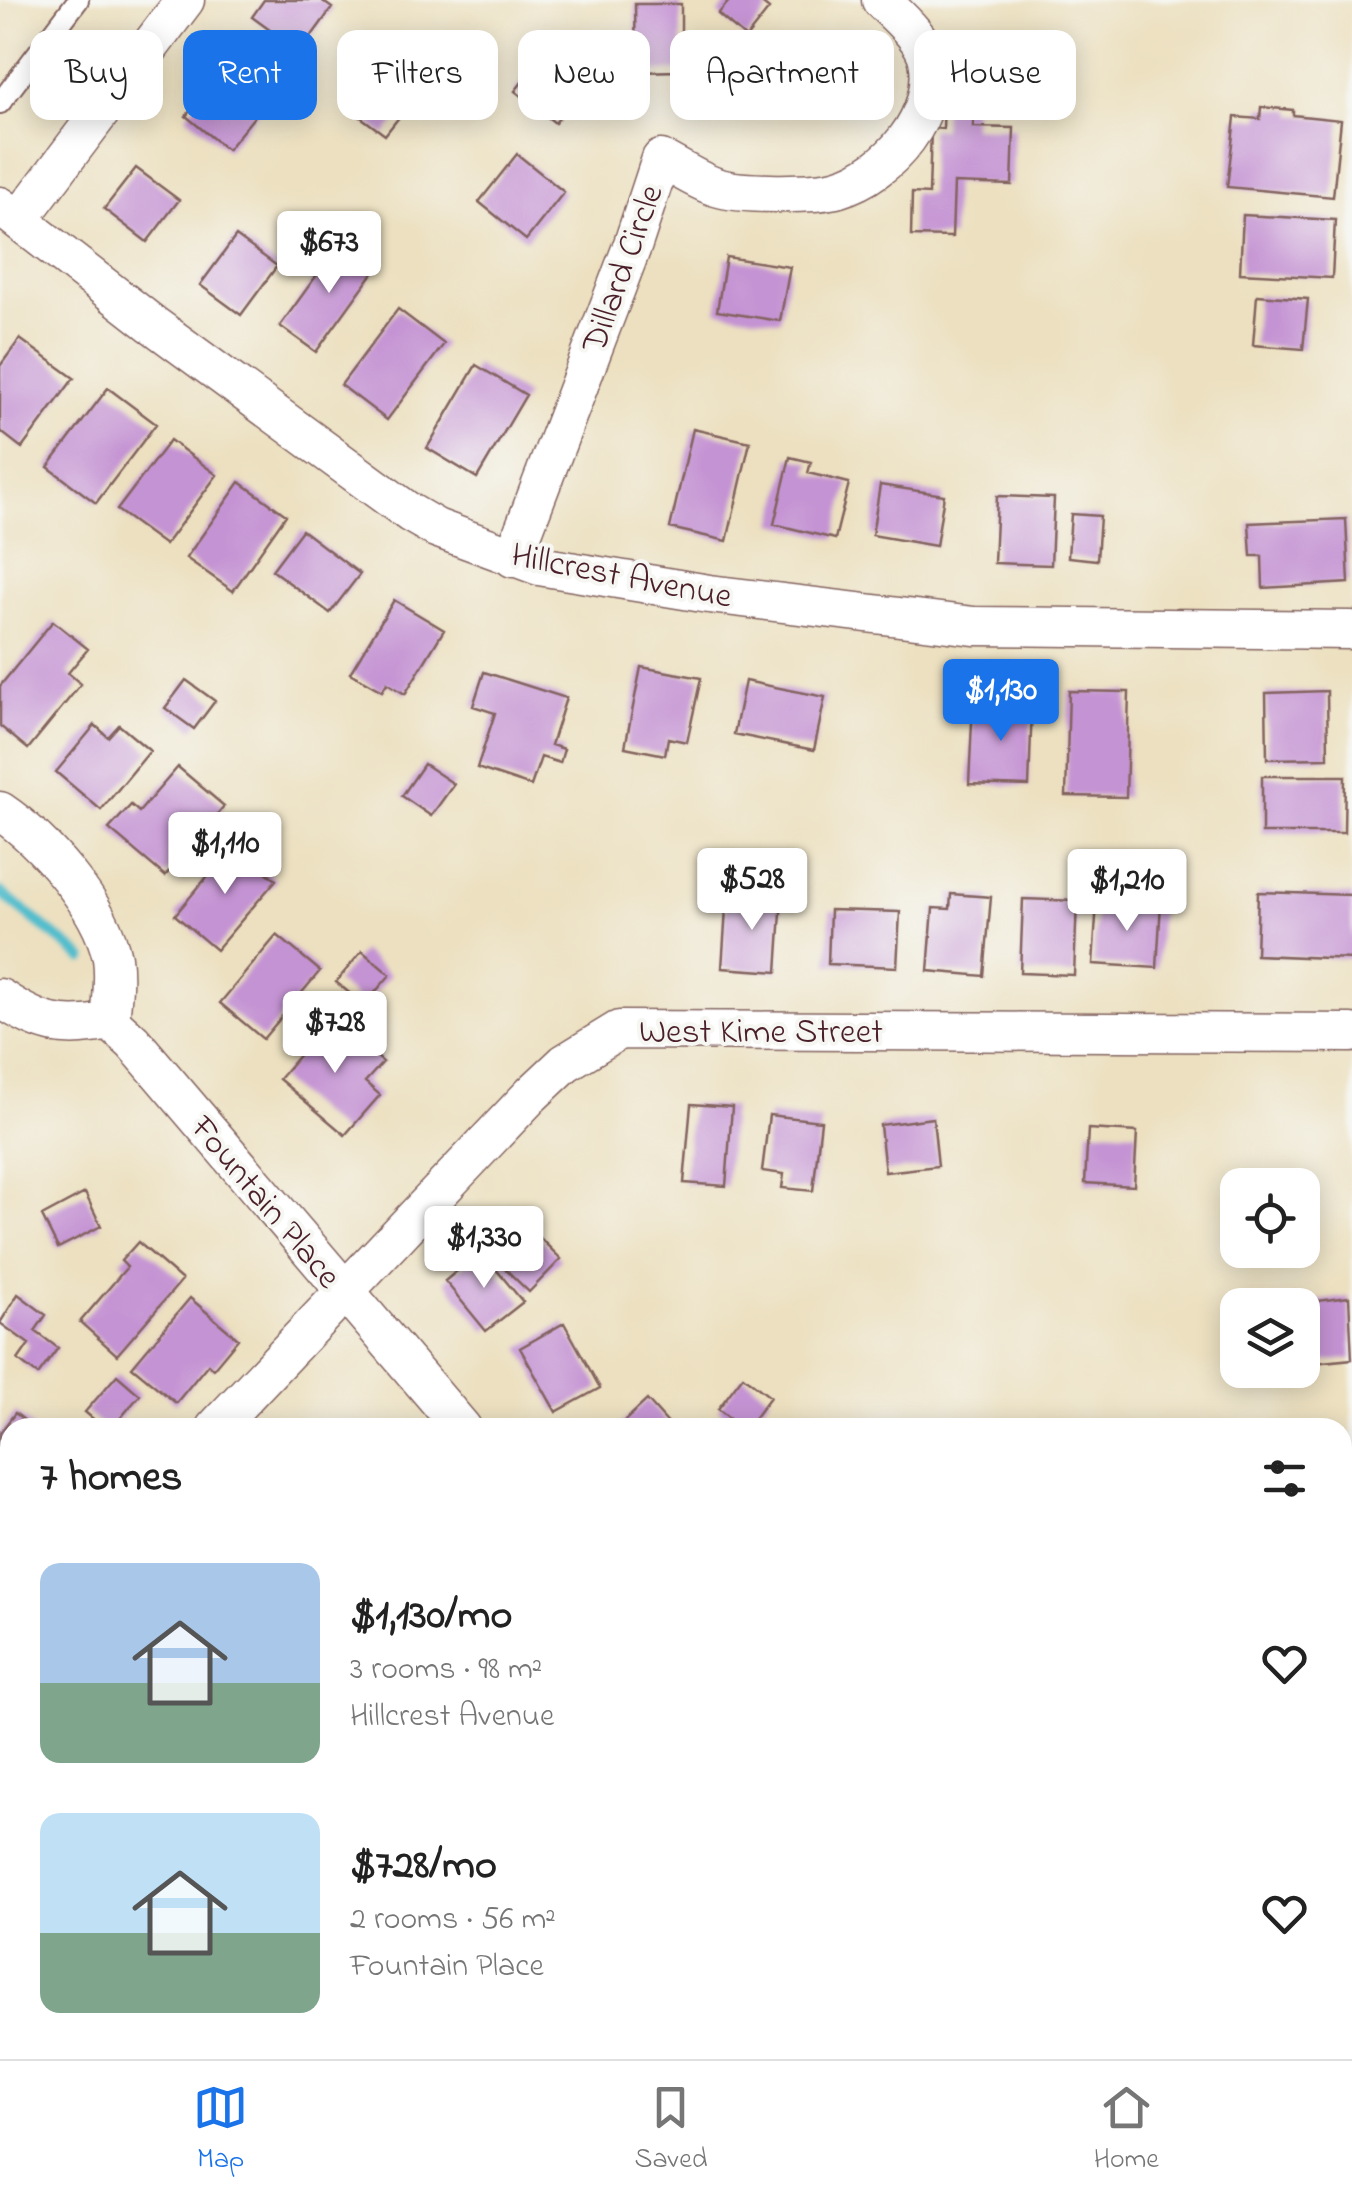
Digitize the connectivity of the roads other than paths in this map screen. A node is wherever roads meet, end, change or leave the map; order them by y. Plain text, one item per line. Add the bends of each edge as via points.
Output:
1 (78, 0) edge
2 (185, 0) edge
3 (881, 0) edge
4 (0, 103) edge
5 (10, 213) edge
6 (513, 558) junction
7 (1352, 630) edge
8 (0, 810) edge
9 (0, 998) edge
10 (110, 1021) junction
11 (1352, 1033) edge
12 (344, 1292) junction
13 (224, 1418) edge
14 (453, 1418) edge
15 (1352, 1747) edge
16 (1352, 1763) edge

1 - 4 lane
2 - 5 street
3 - 6 street, Dillard Circle via 928,56 930,95 905,141 884,164 838,188 717,188 661,159
5 - 6 street, Hillcrest Avenue via 410,512
6 - 7 street, Hillcrest Avenue via 709,594 974,626
8 - 10 street via 76,887 101,928 112,958
9 - 10 street via 56,1026
10 - 12 street, Fountain Place
11 - 12 street, West Kime Street via 619,1030 564,1064
12 - 13 street, West Kime Street
12 - 14 street, Fountain Place
15 - 16 lane

